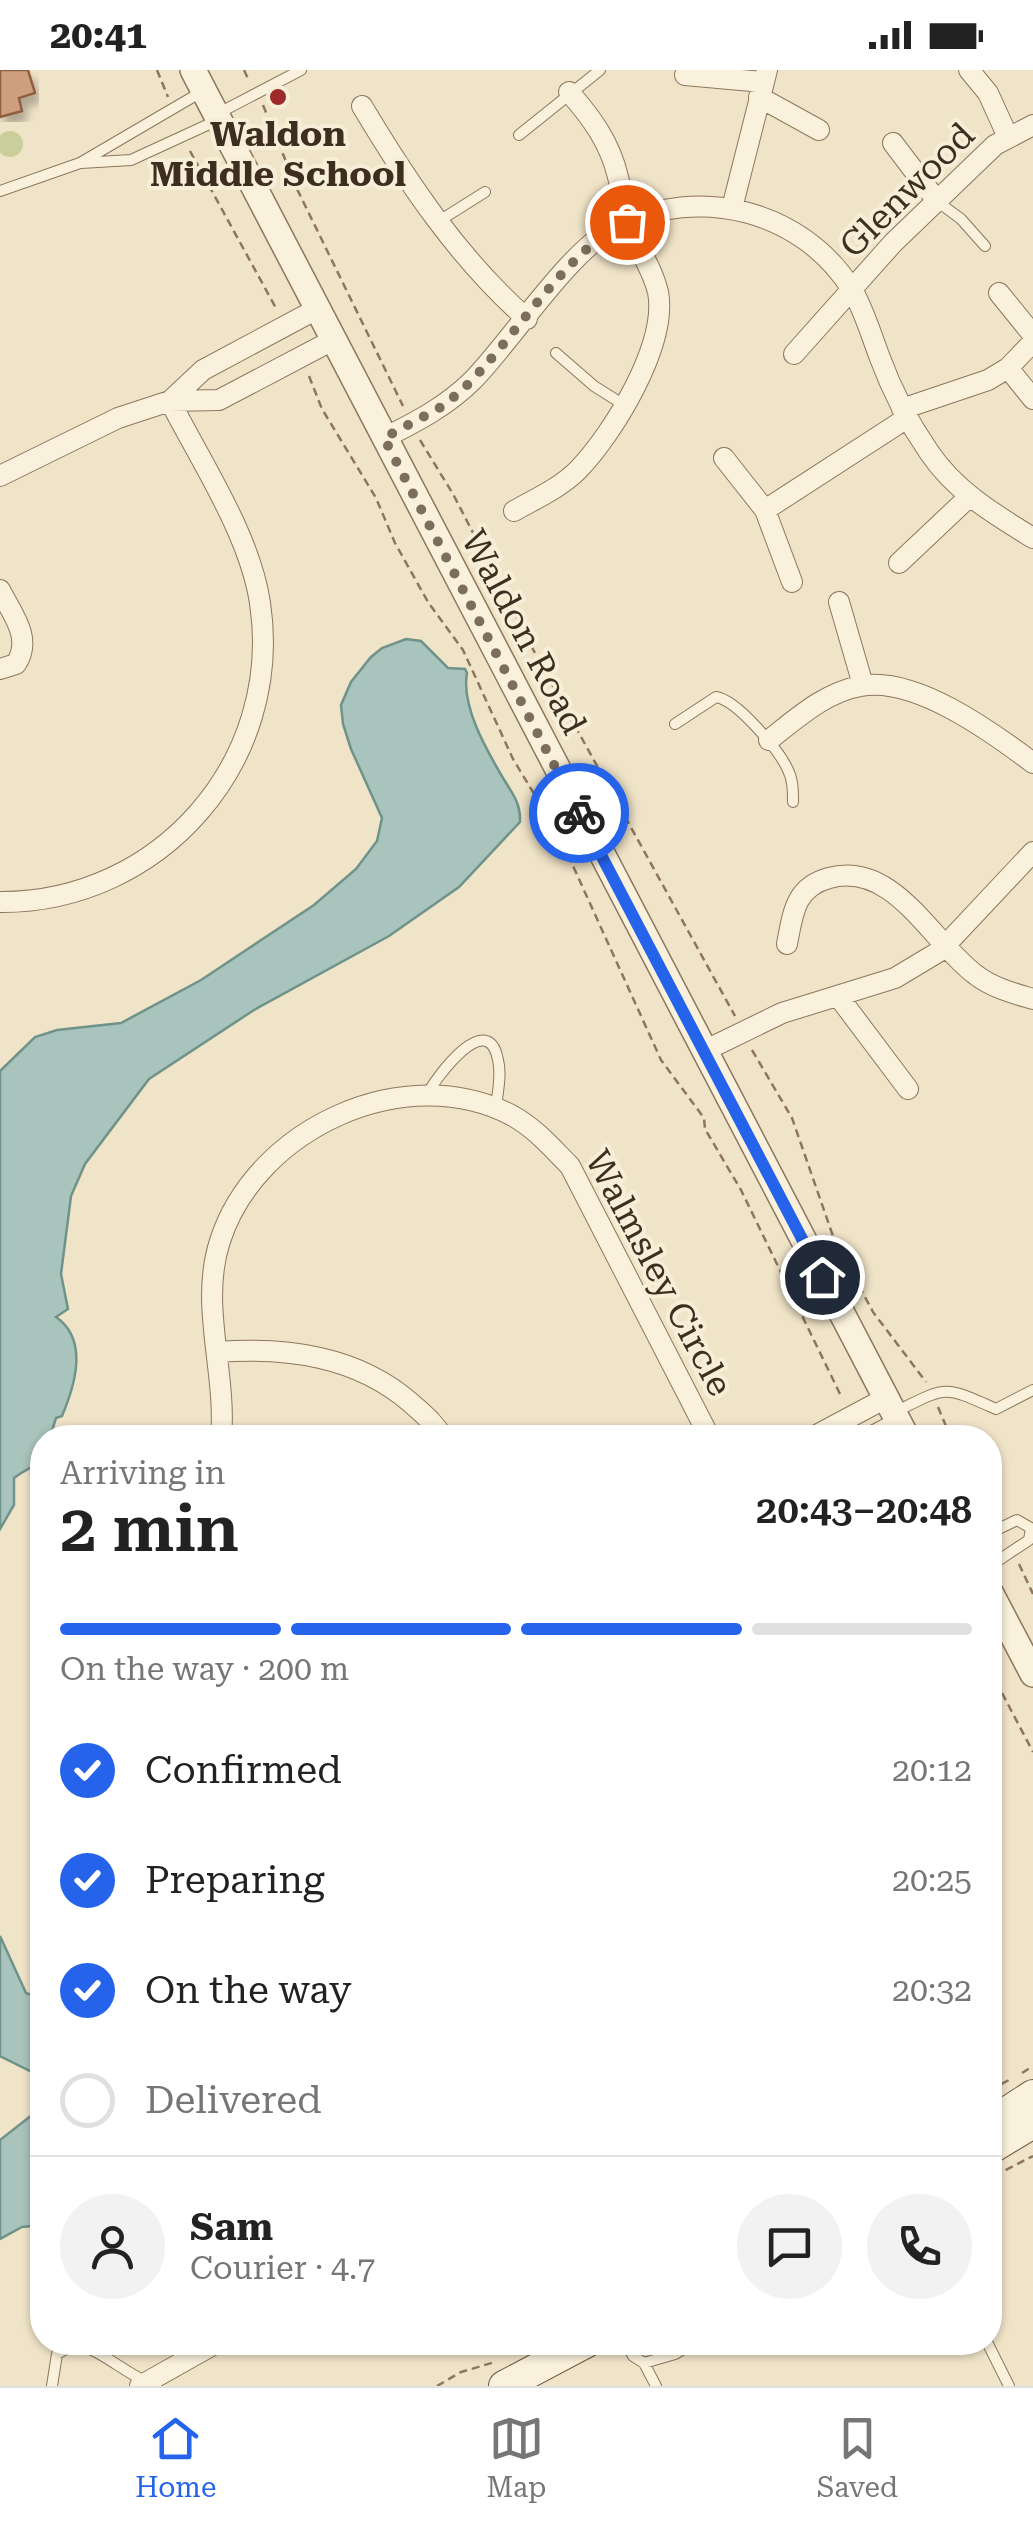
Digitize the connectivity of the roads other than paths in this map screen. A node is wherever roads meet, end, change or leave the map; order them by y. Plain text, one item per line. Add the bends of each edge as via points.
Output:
1 (302, 70) edge
2 (600, 70) edge
3 (970, 70) edge
4 (684, 75) dead end
5 (198, 80) edge
6 (763, 83) edge
7 (570, 92) junction
8 (362, 106) dead end
9 (217, 117) junction
10 (819, 130) dead end
11 (1020, 131) edge
12 (519, 135) dead end
13 (893, 143) dead end
14 (80, 163) junction
15 (0, 192) edge
16 (485, 192) dead end
17 (937, 201) junction
18 (732, 208) junction
19 (439, 220) junction
20 (627, 222) junction
21 (985, 246) dead end
22 (852, 290) junction
23 (999, 293) dead end
24 (317, 309) junction
25 (526, 319) junction
26 (1033, 338) edge
27 (333, 340) junction
28 (556, 353) dead end
29 (794, 354) dead end
30 (1008, 368) junction
31 (1033, 399) edge
32 (170, 401) junction
33 (624, 405) junction
34 (905, 414) junction
35 (384, 438) junction
36 (724, 458) dead end
37 (0, 476) edge
38 (970, 496) junction
39 (764, 510) junction
40 (514, 511) dead end
41 (1033, 538) edge
42 (899, 563) dead end
43 (792, 582) dead end
44 (0, 590) edge
45 (839, 602) dead end
46 (0, 669) edge
47 (863, 685) junction
48 (674, 724) dead end
49 (769, 740) junction
50 (1033, 763) edge
51 (793, 802) dead end
52 (1033, 852) edge
53 (0, 902) edge
54 (787, 944) dead end
55 (945, 946) junction
56 (838, 996) junction
57 (1033, 999) edge
58 (704, 1051) junction
59 (908, 1088) dead end
60 (426, 1095) junction
61 (496, 1110) junction
62 (218, 1352) junction
63 (1033, 1390) edge
64 (896, 1418) edge
65 (222, 1425) edge
66 (436, 1425) edge
67 (703, 1425) edge
68 (835, 1425) edge
69 (1002, 1527) edge
70 (1032, 1528) edge
71 (1002, 1558) edge
72 (1002, 1615) edge
73 (1033, 1674) edge
74 (1033, 2095) edge
75 (1002, 2115) edge
76 (1033, 2124) edge
77 (1002, 2153) edge
78 (57, 2355) edge
79 (98, 2355) edge
80 (195, 2355) edge
81 (551, 2355) edge
82 (633, 2355) edge
83 (672, 2355) edge
84 (993, 2355) edge
85 (644, 2363) junction
86 (505, 2372) edge
87 (144, 2384) edge
88 (52, 2386) edge
89 (656, 2386) edge
90 (1009, 2386) edge

1 - 9 lane
2 - 7 lane
3 - 11 street, Glenwood
4 - 6 street
5 - 9 street, Waldon Road
5 - 14 lane via 171,109
6 - 10 street
6 - 18 street
7 - 12 lane
7 - 20 street via 606,140
8 - 19 street
9 - 14 lane via 132,160
9 - 24 street, Waldon Road
11 - 17 street, Glenwood via 995,145
13 - 17 street
14 - 15 lane
16 - 19 lane
17 - 21 lane
17 - 22 street, Glenwood
18 - 20 street via 694,205
18 - 22 street via 796,232 827,256
19 - 25 street via 491,287
20 - 25 street via 580,255
20 - 33 street via 659,297 651,352
22 - 29 street, Glenwood
22 - 34 street
23 - 26 street
24 - 27 street, Waldon Road
24 - 32 street via 203,370
25 - 35 street via 462,390
26 - 30 street
27 - 32 street via 219,400
27 - 35 street, Waldon Road
28 - 33 lane
30 - 31 street
30 - 34 street
32 - 37 street via 100,425
32 - 53 street via 252,570 263,643 251,720 219,787 187,827 140,866 71,896
33 - 40 street via 576,472
34 - 38 street via 931,456
34 - 39 street
35 - 58 street, Waldon Road
36 - 39 street
38 - 41 street
38 - 42 street
39 - 43 street
44 - 46 street via 24,646 16,664
45 - 47 street
47 - 49 street via 809,708
47 - 50 street via 899,688 954,710
48 - 49 lane via 721,697
49 - 51 lane via 790,775
52 - 55 street
54 - 55 street via 801,894 832,876 854,874 900,898
55 - 56 street via 895,978
55 - 57 street via 996,988
56 - 58 street via 782,1013
56 - 59 street
58 - 64 street, Waldon Road
60 - 61 street, Walmsley Circle via 474,1100
60 - 61 lane via 460,1051 482,1042 498,1057
60 - 62 street, Walmsley Circle via 369,1102 324,1124 290,1146 242,1195 219,1243 212,1277
61 - 67 street, Walmsley Circle via 536,1132 570,1166
62 - 65 street, Walmsley Circle
62 - 66 street via 296,1352 340,1362 403,1396
63 - 64 lane via 996,1409 952,1389 933,1393
64 - 68 street via 852,1416
69 - 70 lane via 1017,1520
70 - 71 lane via 1029,1540
72 - 73 street
74 - 75 main road
76 - 77 main road
78 - 88 lane
79 - 87 lane
80 - 87 street
81 - 86 main road
82 - 85 lane
83 - 85 lane
84 - 90 lane
85 - 89 lane

